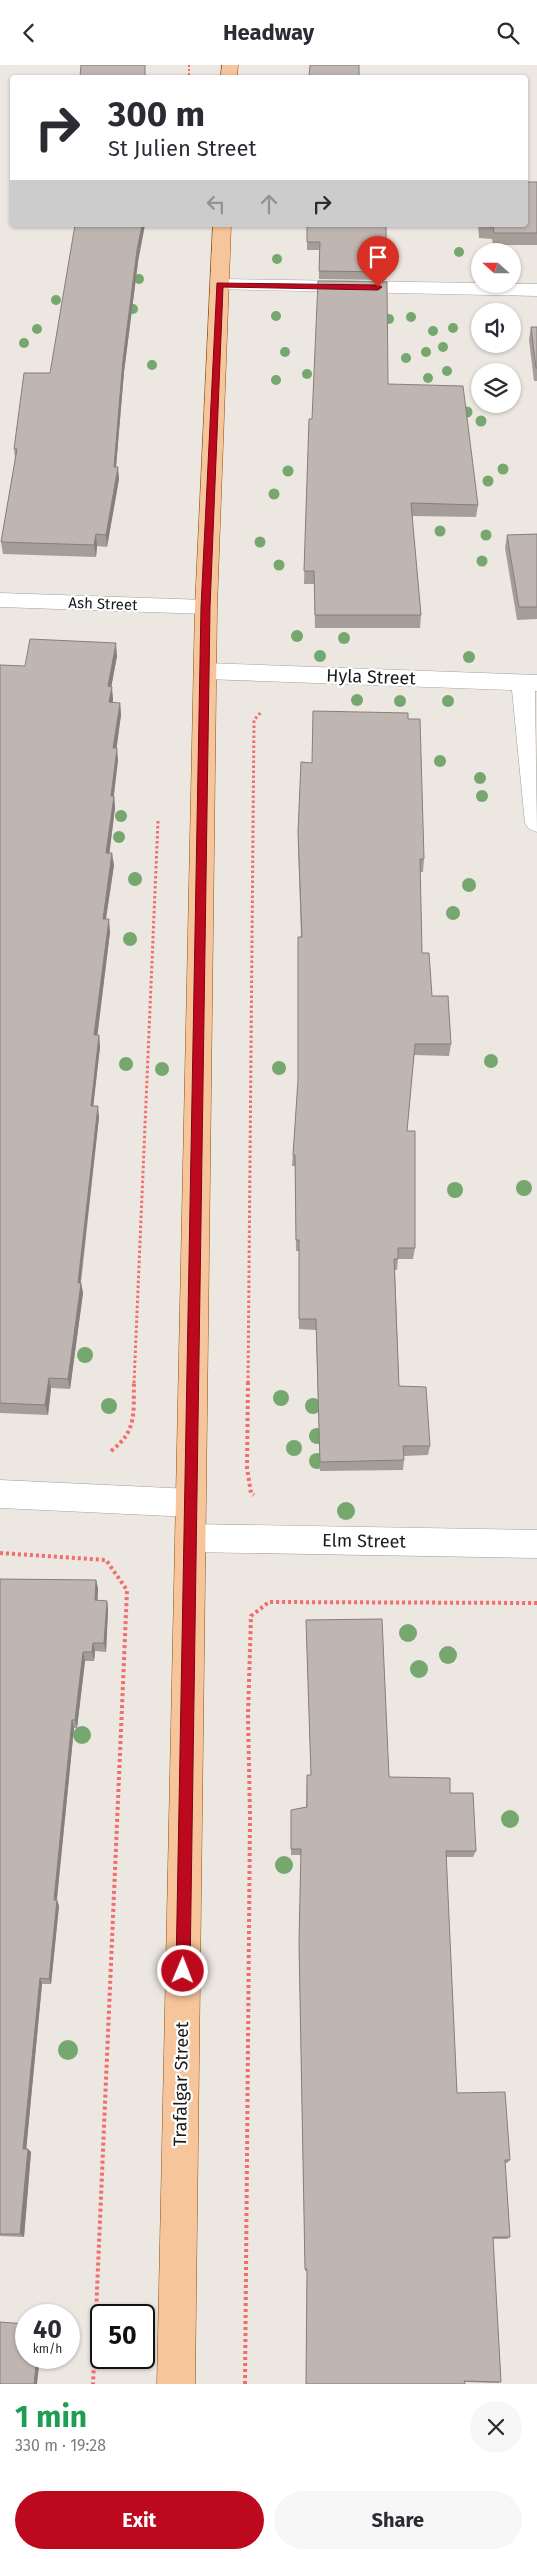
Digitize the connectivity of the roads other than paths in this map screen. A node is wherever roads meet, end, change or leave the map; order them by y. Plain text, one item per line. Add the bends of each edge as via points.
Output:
1 (222, 227) edge
2 (220, 285) junction
3 (537, 290) edge
4 (0, 600) edge
5 (206, 607) junction
6 (205, 671) junction
7 (530, 683) edge
8 (537, 823) edge
9 (0, 1494) edge
10 (191, 1503) junction
11 (190, 1538) junction
12 (537, 1544) edge
13 (176, 2384) edge

1 - 2 main road, Trafalgar Street
2 - 3 street
2 - 5 main road, Trafalgar Street
4 - 5 street, Ash Street
5 - 6 main road, Trafalgar Street
6 - 7 street, Hyla Street
6 - 10 main road, Trafalgar Street
7 - 8 street
9 - 10 street
10 - 11 main road, Trafalgar Street
11 - 12 street, Elm Street
11 - 13 main road, Trafalgar Street

